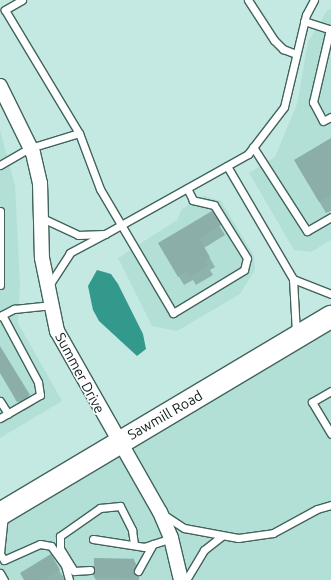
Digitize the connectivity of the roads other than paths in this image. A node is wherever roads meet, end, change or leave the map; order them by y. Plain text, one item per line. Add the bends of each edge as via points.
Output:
1 (22, 0) edge
2 (248, 0) edge
3 (314, 0) edge
4 (304, 21) junction
5 (331, 30) edge
6 (296, 54) junction
7 (0, 86) edge
8 (331, 117) edge
9 (79, 133) junction
10 (253, 147) junction
11 (30, 148) junction
12 (0, 166) edge
13 (227, 166) junction
14 (187, 188) junction
15 (0, 211) edge
16 (331, 217) edge
17 (42, 218) junction
18 (120, 226) junction
19 (105, 234) junction
20 (1, 256) edge
21 (293, 279) junction
22 (0, 286) edge
23 (46, 289) junction
24 (331, 294) edge
25 (50, 305) junction
26 (1, 315) edge
27 (331, 316) edge
28 (296, 337) junction
29 (331, 392) edge
30 (0, 401) edge
31 (8, 414) junction
32 (0, 418) edge
33 (331, 434) edge
34 (119, 442) junction
35 (331, 505) edge
36 (160, 512) junction
37 (2, 513) edge
38 (222, 536) junction
39 (171, 538) junction
40 (93, 539) dead end
41 (153, 544) junction
42 (134, 545) junction
43 (0, 553) edge
44 (90, 570) dead end
45 (138, 571) dead end
46 (0, 573) edge
47 (4, 580) edge
48 (69, 580) edge
49 (180, 580) edge
50 (186, 580) edge

1 - 9 lane via 5,10
2 - 6 lane via 274,40 283,49
3 - 4 lane
4 - 5 lane
4 - 6 lane
5 - 8 lane via 313,102 323,121
6 - 10 lane via 284,107
7 - 11 street, Summer Drive
9 - 11 lane
9 - 18 lane via 100,190
10 - 13 lane via 248,154
10 - 16 lane via 307,231
11 - 12 lane
11 - 17 street, Summer Drive via 40,183
13 - 14 lane
13 - 21 lane
14 - 18 lane
14 - 18 lane via 193,200 214,205 247,258 244,270 173,313
15 - 20 lane
17 - 19 lane via 78,235
17 - 23 street, Summer Drive
18 - 19 lane
19 - 23 lane via 70,253
20 - 22 lane
21 - 24 lane
21 - 28 lane
23 - 25 street, Summer Drive
25 - 26 lane via 14,309
25 - 34 street, Summer Drive via 57,331
26 - 31 lane via 38,382 40,395
27 - 28 main road, Sawmill Road
28 - 34 main road, Sawmill Road
29 - 33 lane via 312,402
30 - 31 lane
31 - 32 lane
34 - 36 street, Summer Drive
34 - 37 main road, Sawmill Road
35 - 38 lane via 317,509 273,534 238,538
36 - 38 lane via 184,528
36 - 39 street, Summer Drive
37 - 43 lane
38 - 50 lane via 204,550
39 - 41 lane
39 - 49 street, Summer Drive
40 - 42 lane
41 - 42 lane
41 - 45 lane
42 - 44 lane via 130,524 120,506 100,508 60,536 60,549 74,571
43 - 48 lane via 4,560 40,544 51,546 65,565
46 - 47 lane

